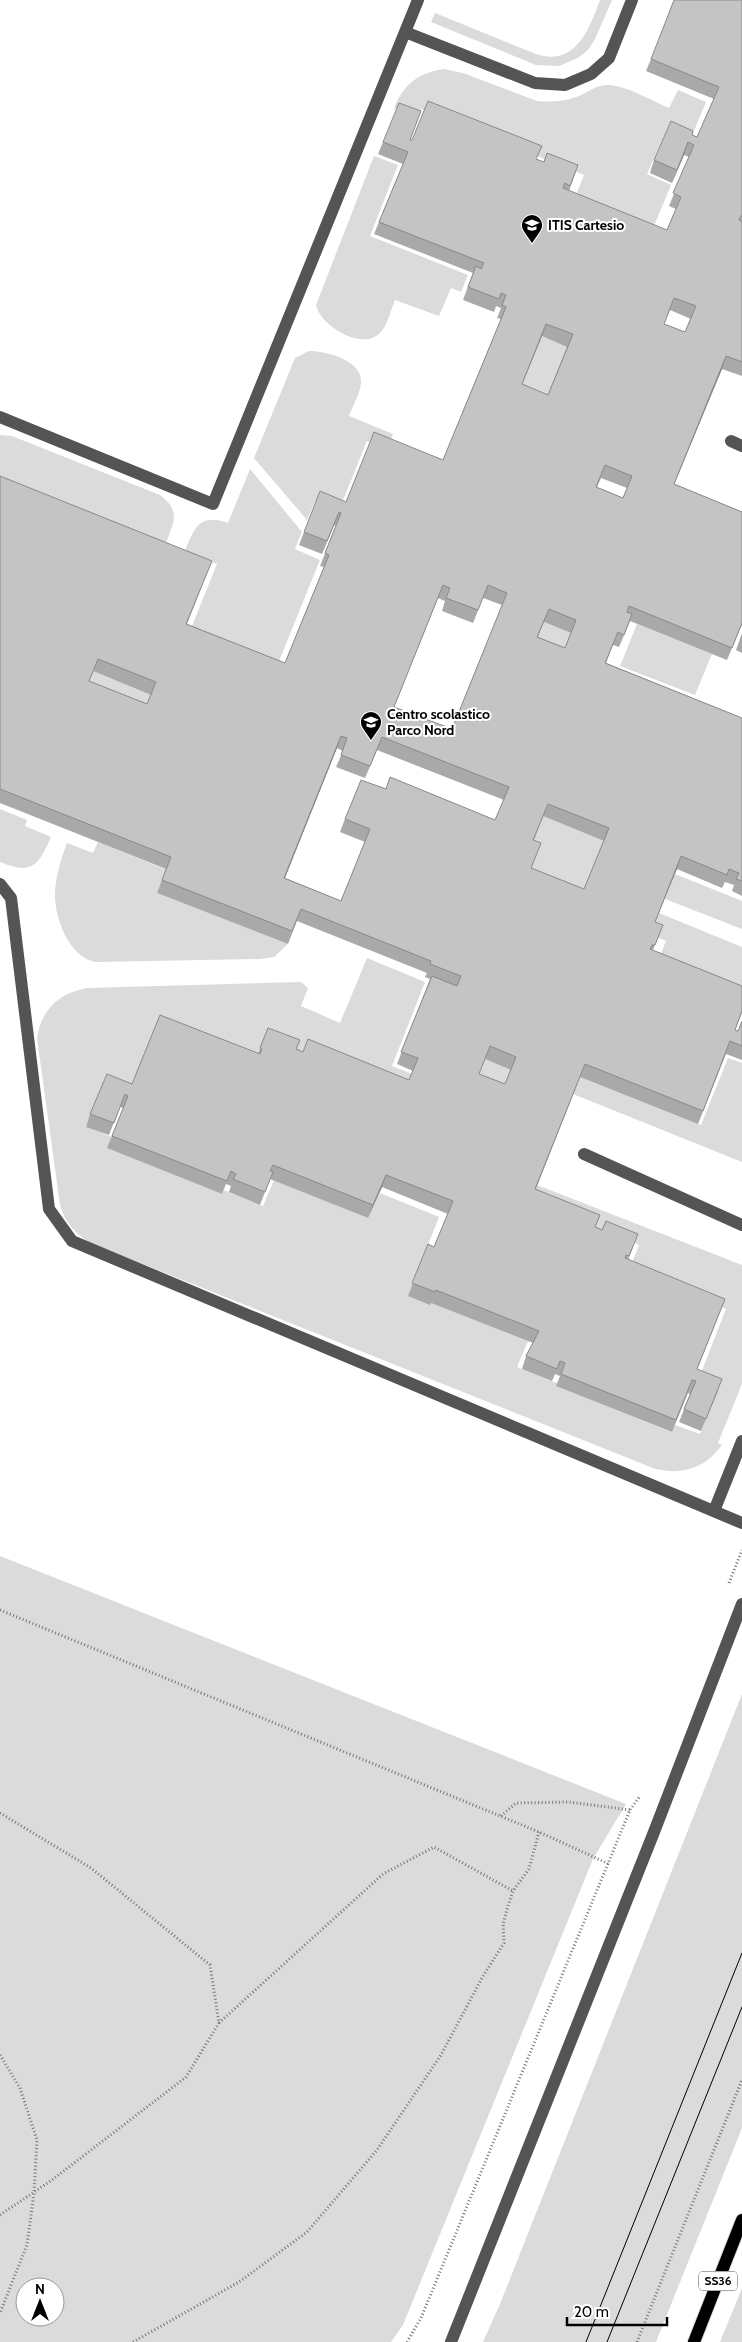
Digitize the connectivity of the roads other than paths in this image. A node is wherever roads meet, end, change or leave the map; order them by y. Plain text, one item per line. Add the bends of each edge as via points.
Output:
1 (418, 0) edge
2 (632, 0) edge
3 (405, 32) junction
4 (0, 417) edge
5 (0, 884) edge
6 (584, 1154) dead end
7 (742, 1225) edge
8 (742, 1441) edge
9 (714, 1511) junction
10 (742, 1523) edge
11 (742, 1604) edge
12 (742, 1624) edge
13 (731, 1632) junction
14 (742, 2220) edge
15 (451, 2342) edge
16 (694, 2342) edge

1 - 3 street
2 - 3 street via 609,58 591,74 565,85 535,83
3 - 4 street via 213,504
5 - 9 street via 11,898 49,1209 72,1241
6 - 7 street
8 - 9 street
9 - 10 street
11 - 13 street
12 - 13 street
13 - 15 street
14 - 16 main road, SS36

